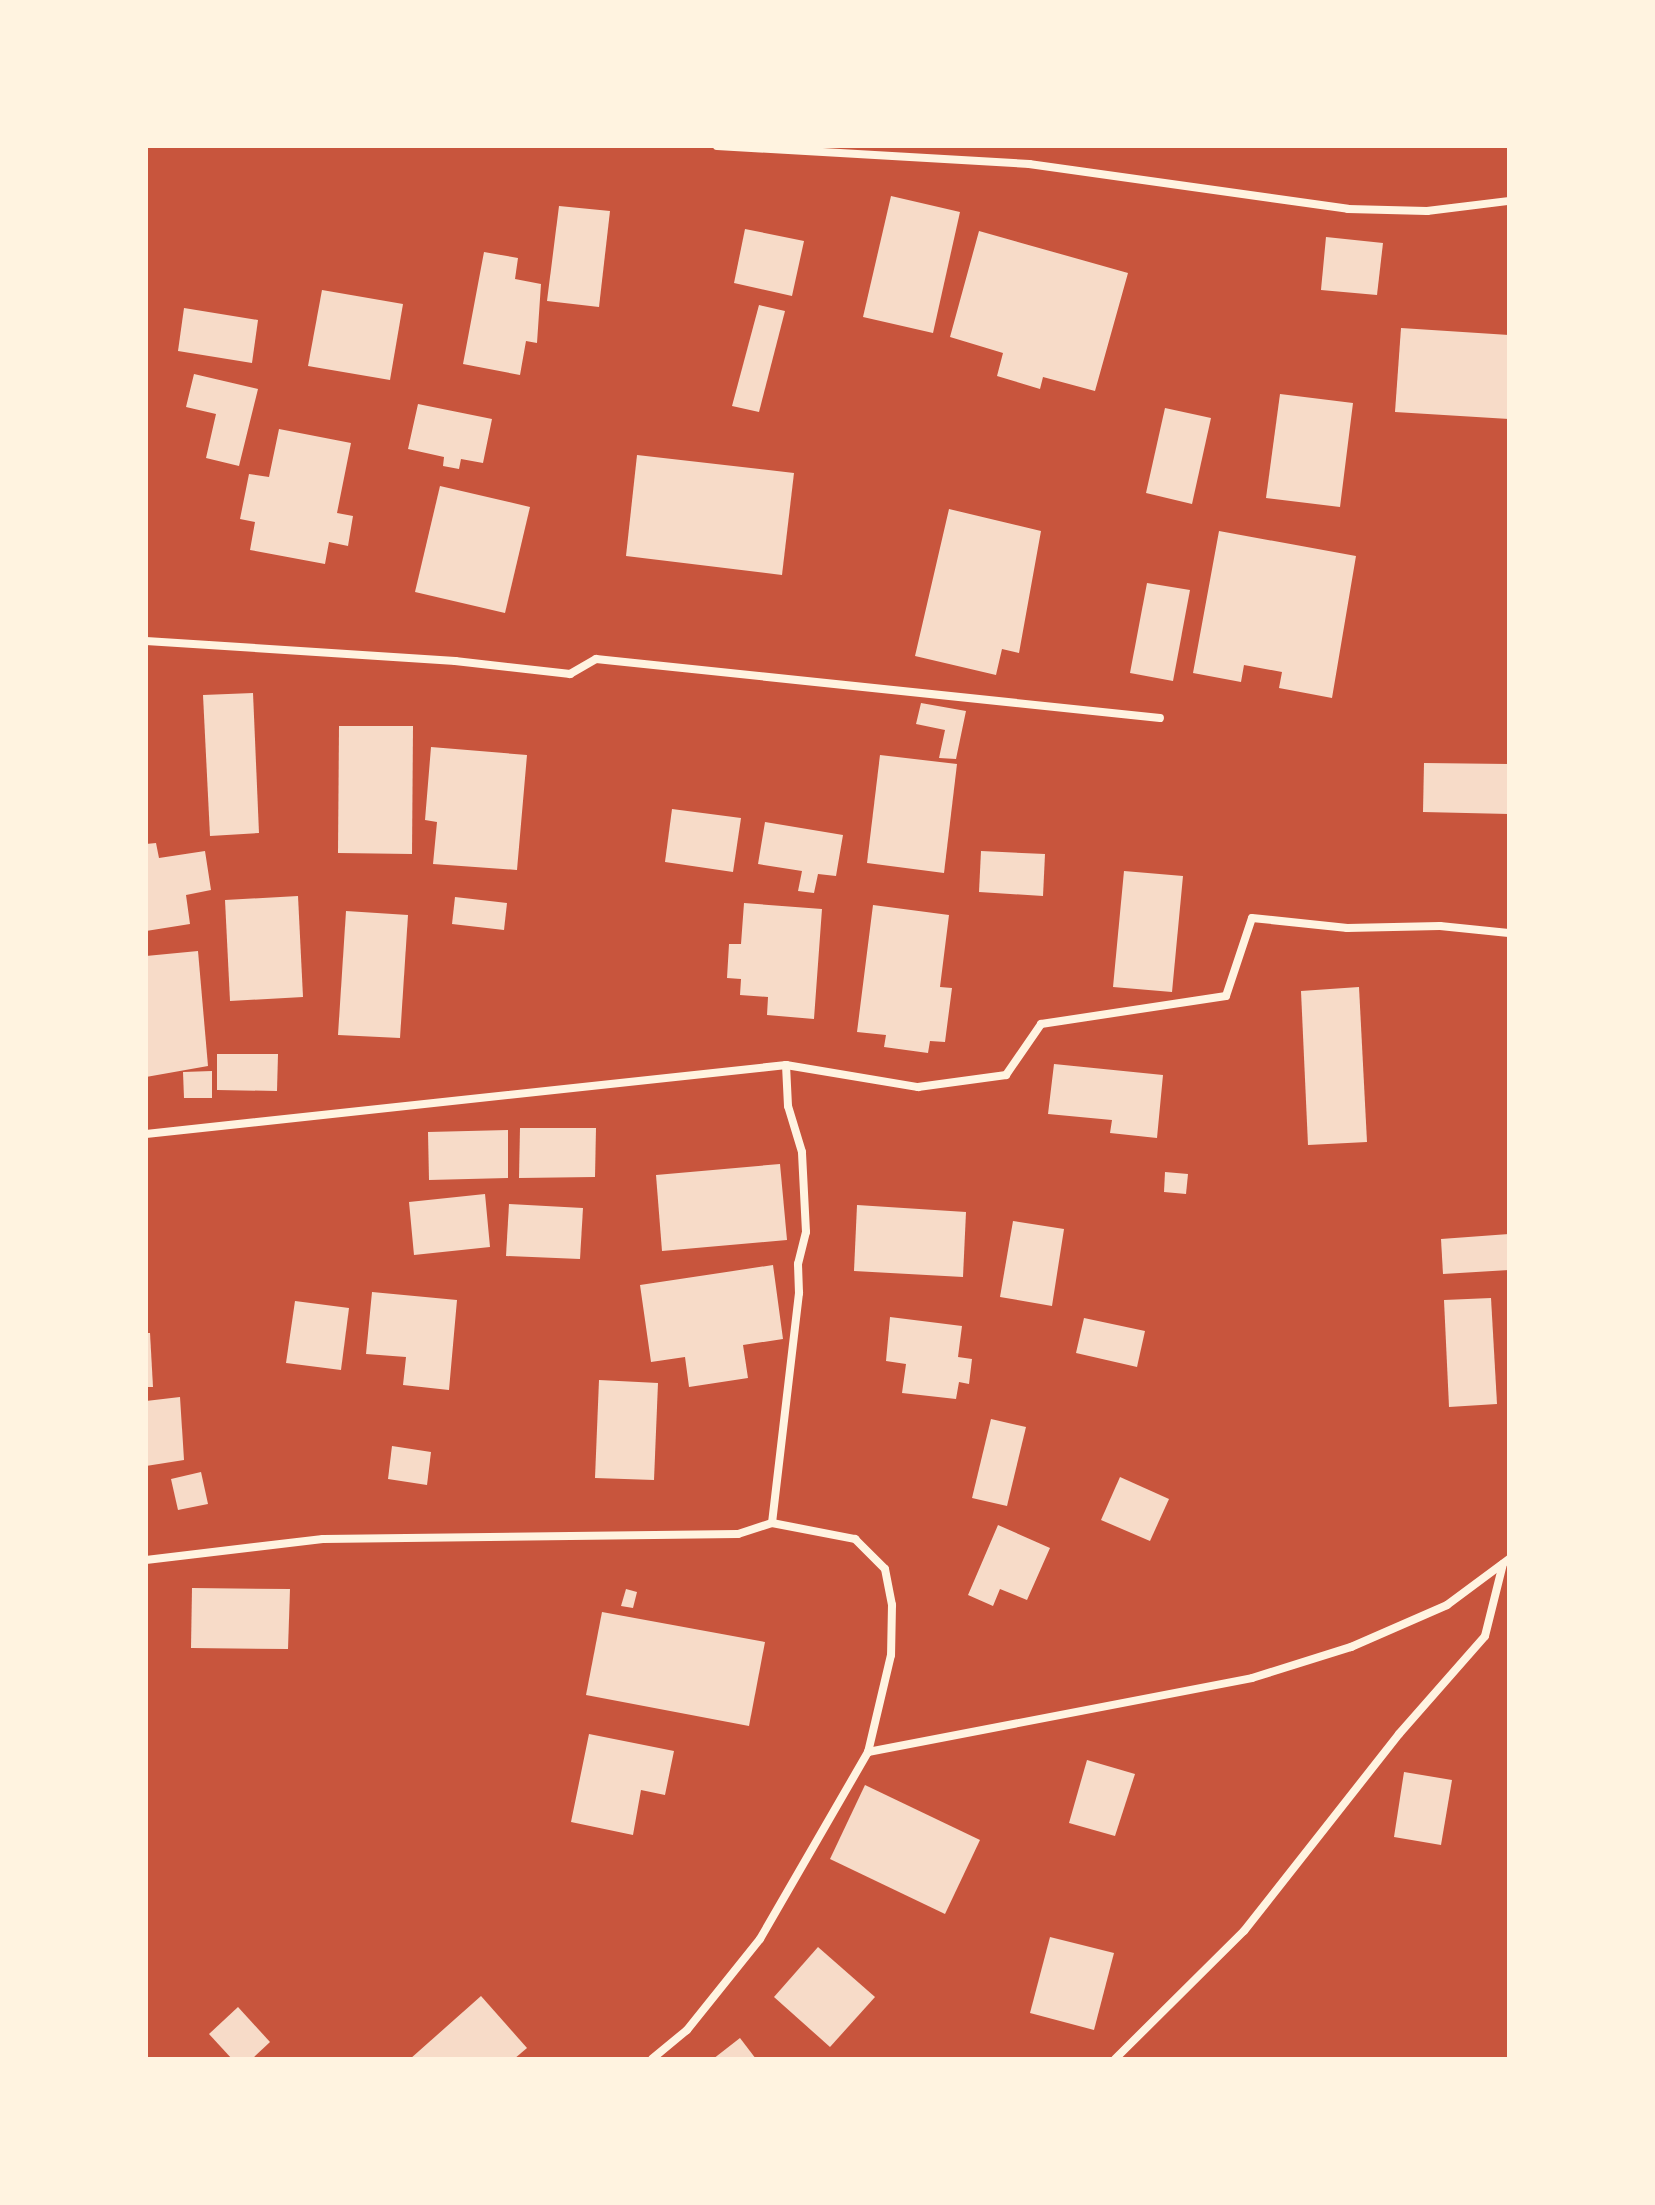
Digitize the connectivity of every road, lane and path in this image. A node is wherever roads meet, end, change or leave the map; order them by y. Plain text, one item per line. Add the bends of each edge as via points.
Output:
1 (717, 146) edge
2 (1509, 201) edge
3 (146, 641) edge
4 (1160, 718) dead end
5 (1509, 933) edge
6 (786, 1065) junction
7 (146, 1134) edge
8 (772, 1523) junction
9 (146, 1560) edge
10 (1506, 1561) edge
11 (868, 1752) junction
12 (652, 2059) edge
13 (1115, 2059) edge

1 - 2 street via 1029,164 1348,209 1427,211
3 - 4 street via 455,661 570,674 596,659
5 - 6 street via 1440,926 1347,928 1252,918 1226,996 1041,1024 1006,1075 918,1087
6 - 7 street
6 - 8 street via 788,1106 802,1152 806,1232 798,1264
8 - 9 street via 738,1534 323,1539
8 - 11 street via 855,1539 885,1569 892,1605 891,1655
10 - 11 street via 1447,1605 1351,1647 1252,1678
10 - 13 street via 1485,1636 1399,1734 1244,1931
11 - 12 street via 760,1939 687,2030

